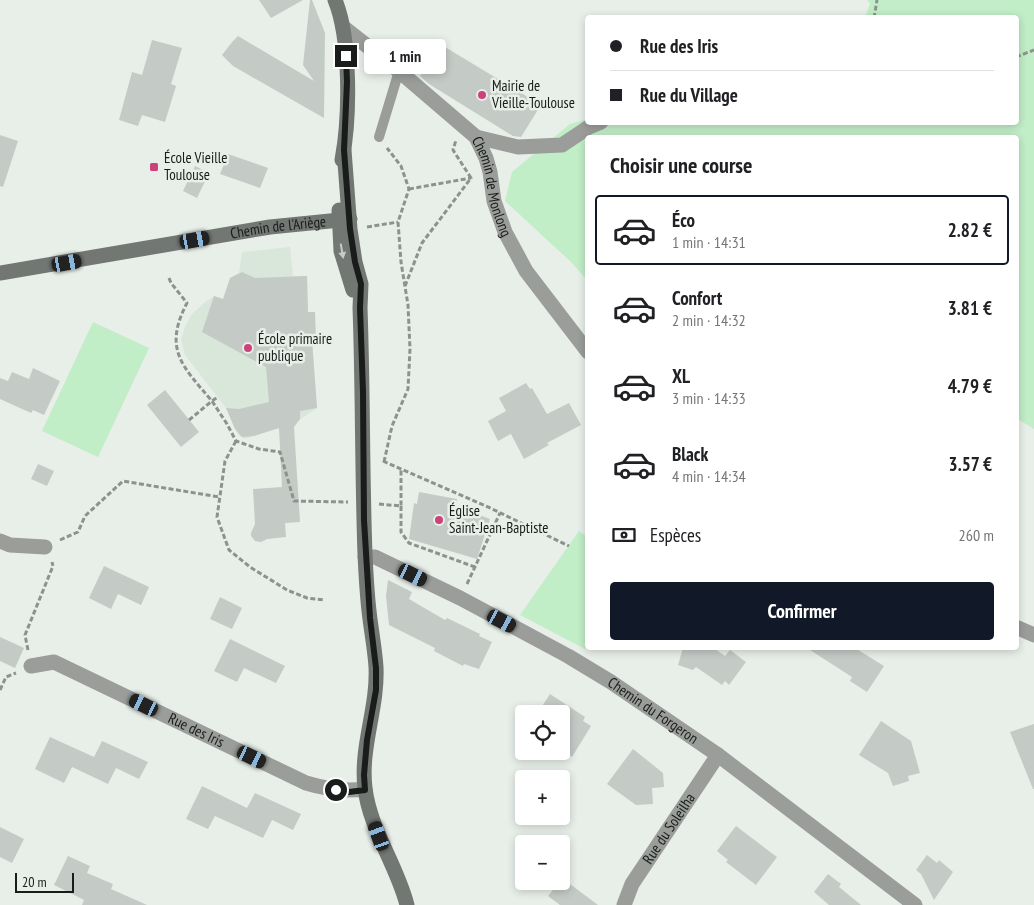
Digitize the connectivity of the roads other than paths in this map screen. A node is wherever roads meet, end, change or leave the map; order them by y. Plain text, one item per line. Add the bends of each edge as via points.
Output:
1 (335, 0) edge
2 (343, 27) junction
3 (399, 71) junction
4 (594, 125) edge
5 (379, 137) dead end
6 (476, 137) junction
7 (344, 219) junction
8 (0, 273) edge
9 (585, 348) edge
10 (0, 541) edge
11 (45, 546) road end
12 (365, 557) junction
13 (1019, 628) edge
14 (1034, 635) edge
15 (31, 666) dead end
16 (718, 755) junction
17 (360, 790) junction
18 (407, 905) edge
19 (624, 905) edge
20 (915, 905) edge

1 - 2 street
2 - 3 street, Chemin de Monlong
2 - 7 street via 347,82 344,150 339,179
3 - 5 lane
3 - 6 street, Chemin de Monlong
4 - 6 street via 562,146 518,147
6 - 9 street, Chemin de Monlong via 486,158 494,201 509,240 526,271
7 - 8 street, Chemin de l'Ariège via 270,227
7 - 12 street via 341,251 360,308
10 - 11 street
12 - 16 street, Chemin du Forgeron via 375,557 460,598 568,656
12 - 17 street via 376,690
13 - 14 street
15 - 17 street, Rue des Iris via 54,662 306,783 349,792
16 - 19 street, Rue du Soleilha via 632,884
16 - 20 street, Chemin du Forgeron
17 - 18 street via 403,888

